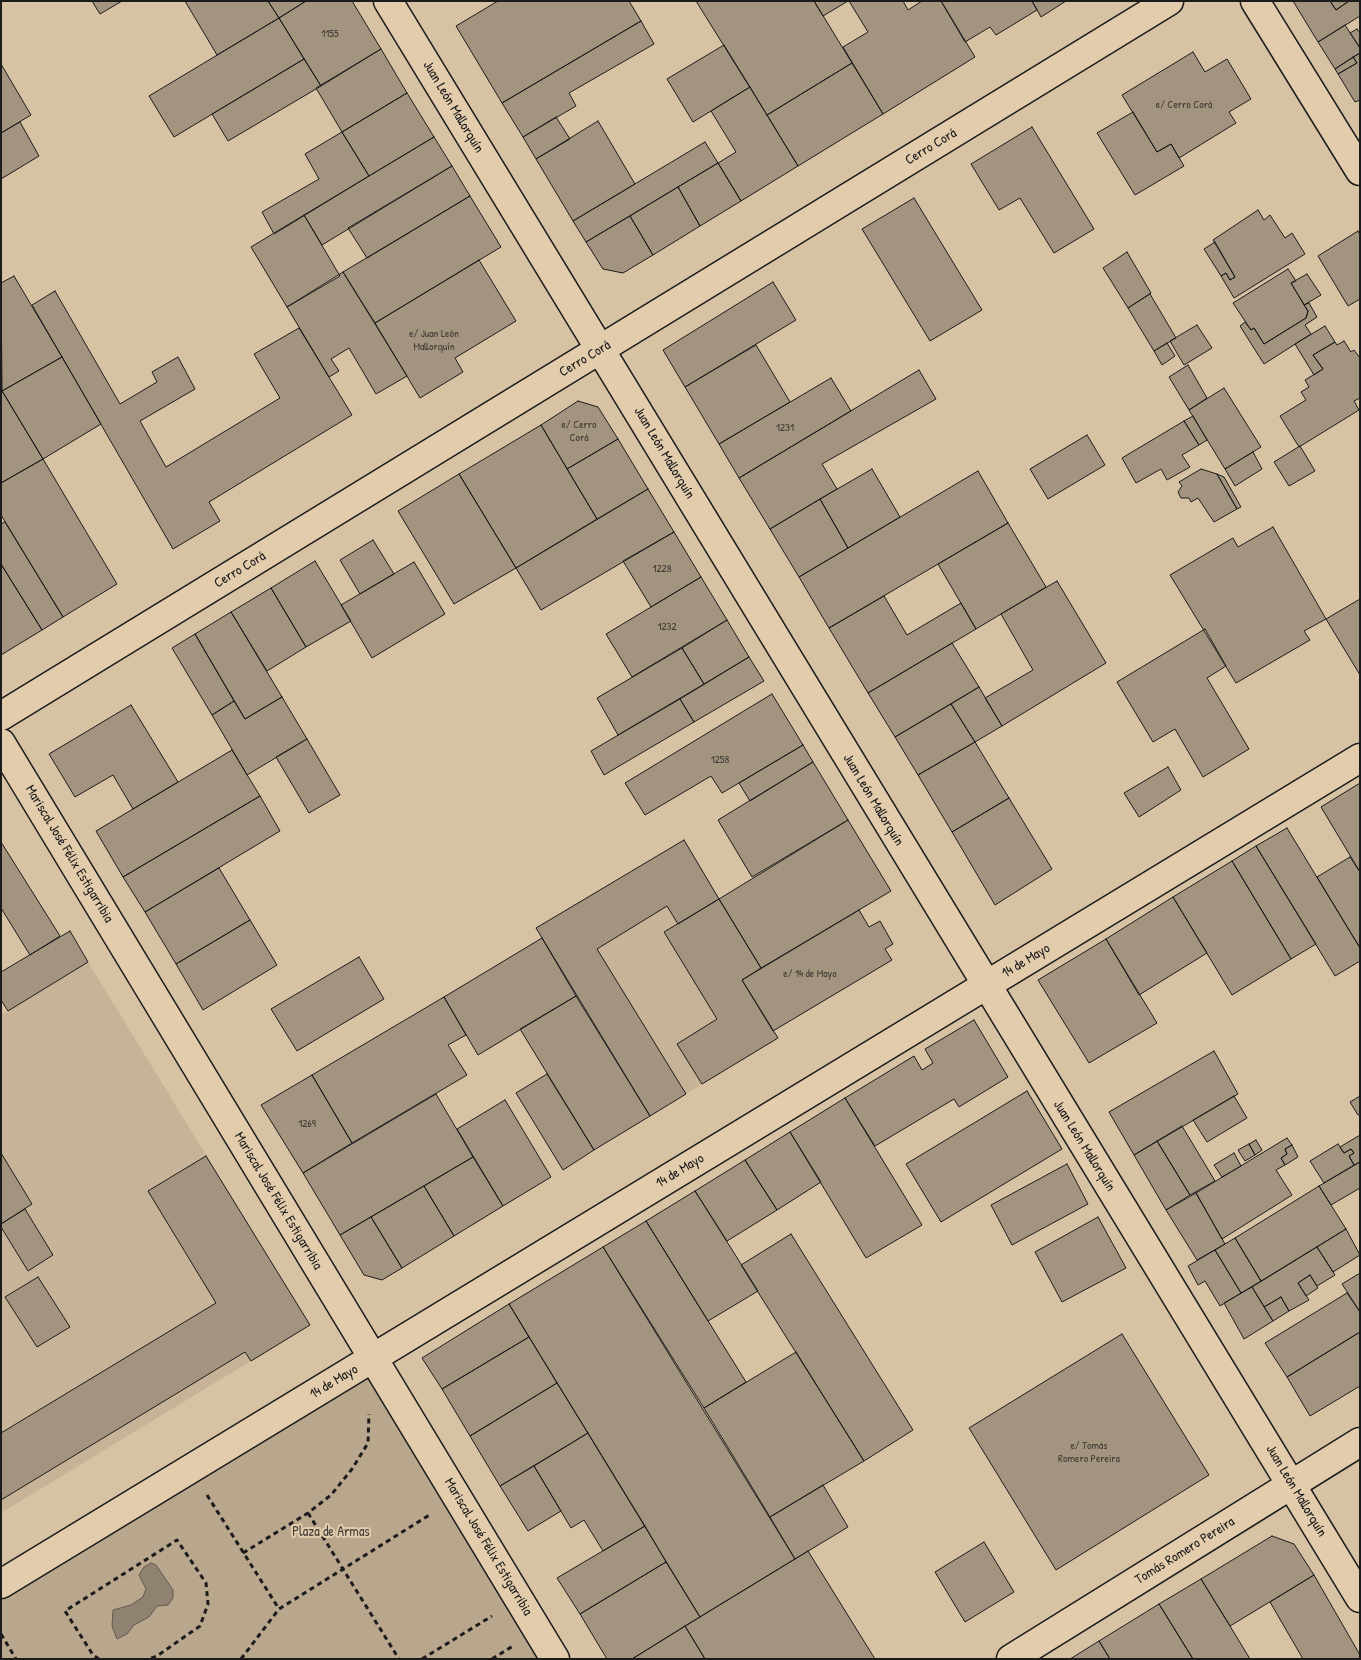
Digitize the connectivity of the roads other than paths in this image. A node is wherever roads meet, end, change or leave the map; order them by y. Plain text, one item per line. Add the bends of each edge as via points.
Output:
1 (388, 1) edge
2 (1170, 1) edge
3 (1255, 1) edge
4 (1360, 171) edge
5 (601, 349) junction
6 (1, 716) edge
7 (1, 743) edge
8 (1360, 758) edge
9 (986, 985) junction
10 (373, 1358) junction
11 (1360, 1442) edge
12 (1292, 1485) junction
13 (1, 1584) edge
14 (1360, 1598) edge
15 (555, 1659) edge
16 (1010, 1659) edge

1 - 5 street, Juan León Mallorquín
2 - 5 street, Cerro Corá
3 - 4 street
5 - 6 street, Cerro Corá
5 - 9 street, Juan León Mallorquín
7 - 10 street, Mariscal José Félix Estigarribia
8 - 9 street, 14 de Mayo
9 - 10 street, 14 de Mayo
9 - 12 street, Juan León Mallorquín
10 - 13 street, 14 de Mayo
10 - 15 street, Mariscal José Félix Estigarribia
11 - 12 street, Tomás Romero Pereira
12 - 14 street, Juan León Mallorquín
12 - 16 street, Tomás Romero Pereira

